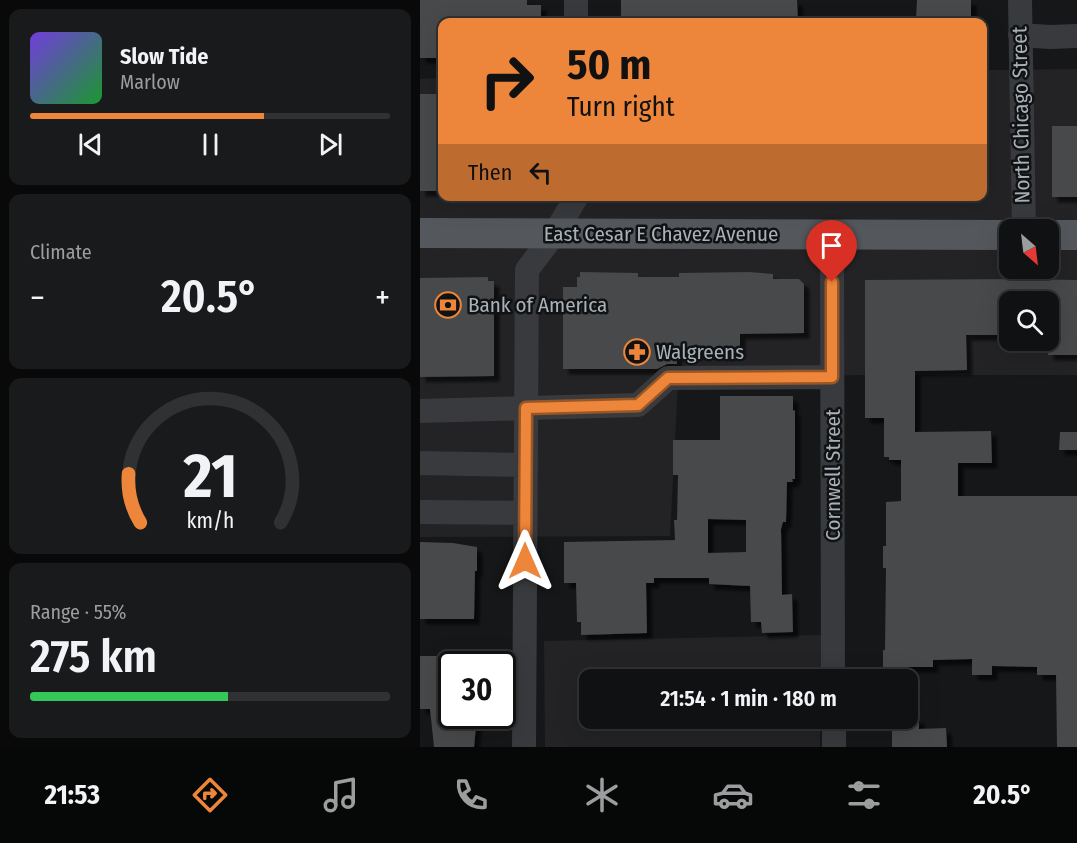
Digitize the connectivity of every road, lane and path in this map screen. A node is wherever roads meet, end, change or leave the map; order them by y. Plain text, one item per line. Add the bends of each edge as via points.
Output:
1 (576, 0) edge
2 (1020, 0) edge
3 (576, 18) edge
4 (1020, 35) junction
5 (1077, 36) edge
6 (574, 201) edge
7 (1024, 219) edge
8 (420, 233) edge
9 (555, 233) junction
10 (832, 234) junction
11 (999, 235) edge
12 (1059, 235) edge
13 (1077, 235) edge
14 (832, 377) junction
15 (526, 408) junction
16 (420, 411) edge
17 (420, 463) edge
18 (526, 465) junction
19 (420, 512) edge
20 (525, 513) junction
21 (833, 669) edge
22 (834, 729) edge
23 (524, 747) edge
24 (834, 747) edge

1 - 3 street
2 - 4 street, North Chicago Street
4 - 5 street
4 - 7 street, North Chicago Street
6 - 9 street
8 - 9 main road, East Cesar E Chavez Avenue
9 - 10 main road, East Cesar E Chavez Avenue
9 - 15 street via 527,270
10 - 11 main road, East Cesar E Chavez Avenue
10 - 14 street, Cornwell Street
12 - 13 main road
14 - 15 street via 668,378 638,405
14 - 21 street, Cornwell Street
15 - 16 street
15 - 18 street
17 - 18 street
18 - 20 street
19 - 20 street
20 - 23 street
22 - 24 street

